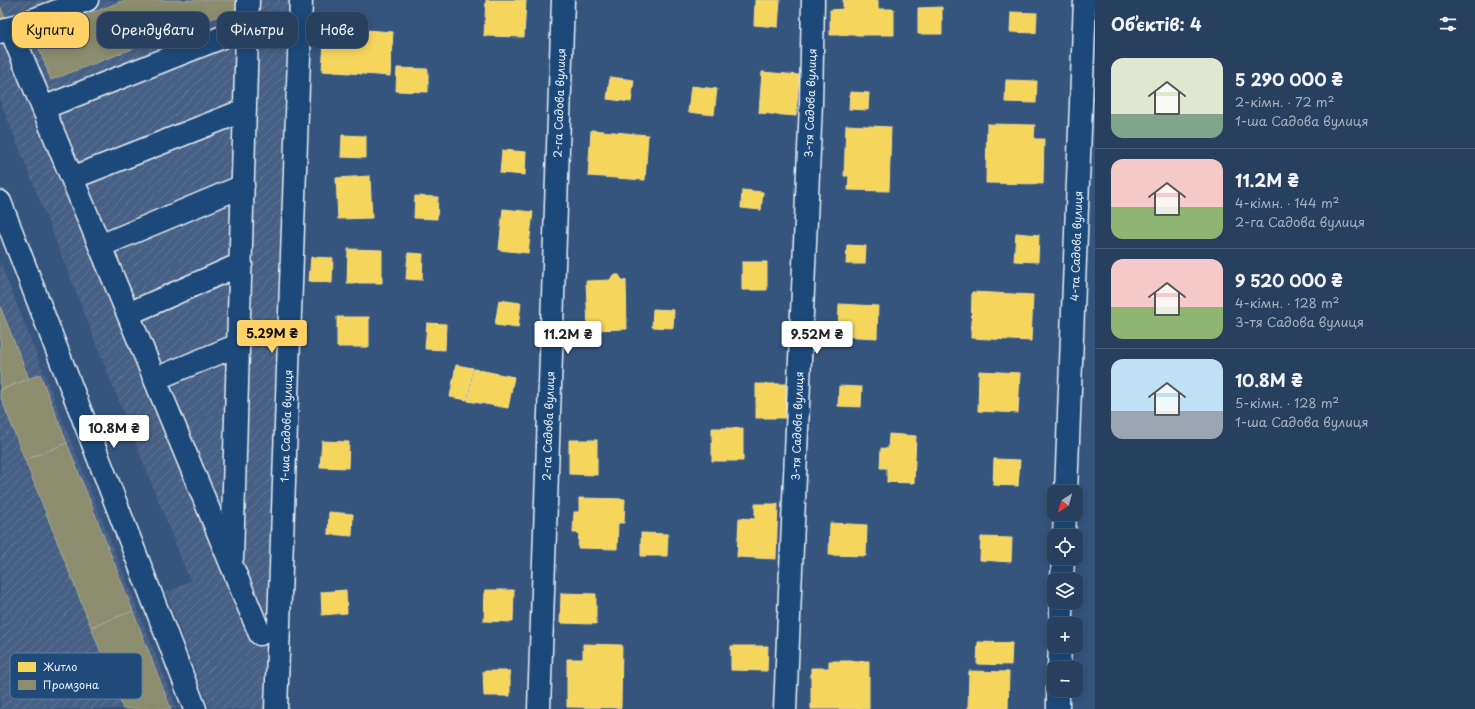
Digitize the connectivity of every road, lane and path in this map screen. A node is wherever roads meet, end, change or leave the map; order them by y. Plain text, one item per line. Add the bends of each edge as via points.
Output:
1 (87, 0) edge
2 (248, 0) edge
3 (301, 0) edge
4 (563, 0) edge
5 (813, 0) edge
6 (1085, 0) edge
7 (248, 12) edge
8 (5, 30) edge
9 (217, 39) edge
10 (247, 48) edge
11 (43, 108) junction
12 (245, 110) junction
13 (72, 178) junction
14 (243, 186) junction
15 (0, 202) edge
16 (100, 246) junction
17 (241, 264) junction
18 (128, 314) junction
19 (238, 345) junction
20 (155, 379) junction
21 (1066, 485) edge
22 (232, 566) junction
23 (260, 634) dead end
24 (1058, 697) edge
25 (195, 709) edge
26 (276, 709) edge
27 (539, 709) edge
28 (785, 709) edge
29 (1058, 709) edge

1 - 8 street
2 - 7 street
3 - 26 street, 1-ша Садова вулиця
4 - 27 street, 2-га Садова вулиця
5 - 28 street, 3-тя Садова вулиця
6 - 21 street, 4-та Садова вулиця
8 - 11 street
9 - 11 street
10 - 12 street
11 - 13 street
12 - 13 street
12 - 14 street
13 - 16 street
14 - 16 street
14 - 17 street
15 - 25 street
16 - 18 street
17 - 18 street
17 - 19 street
18 - 20 street
19 - 20 street
19 - 22 street
20 - 22 street
22 - 23 street
24 - 29 street

